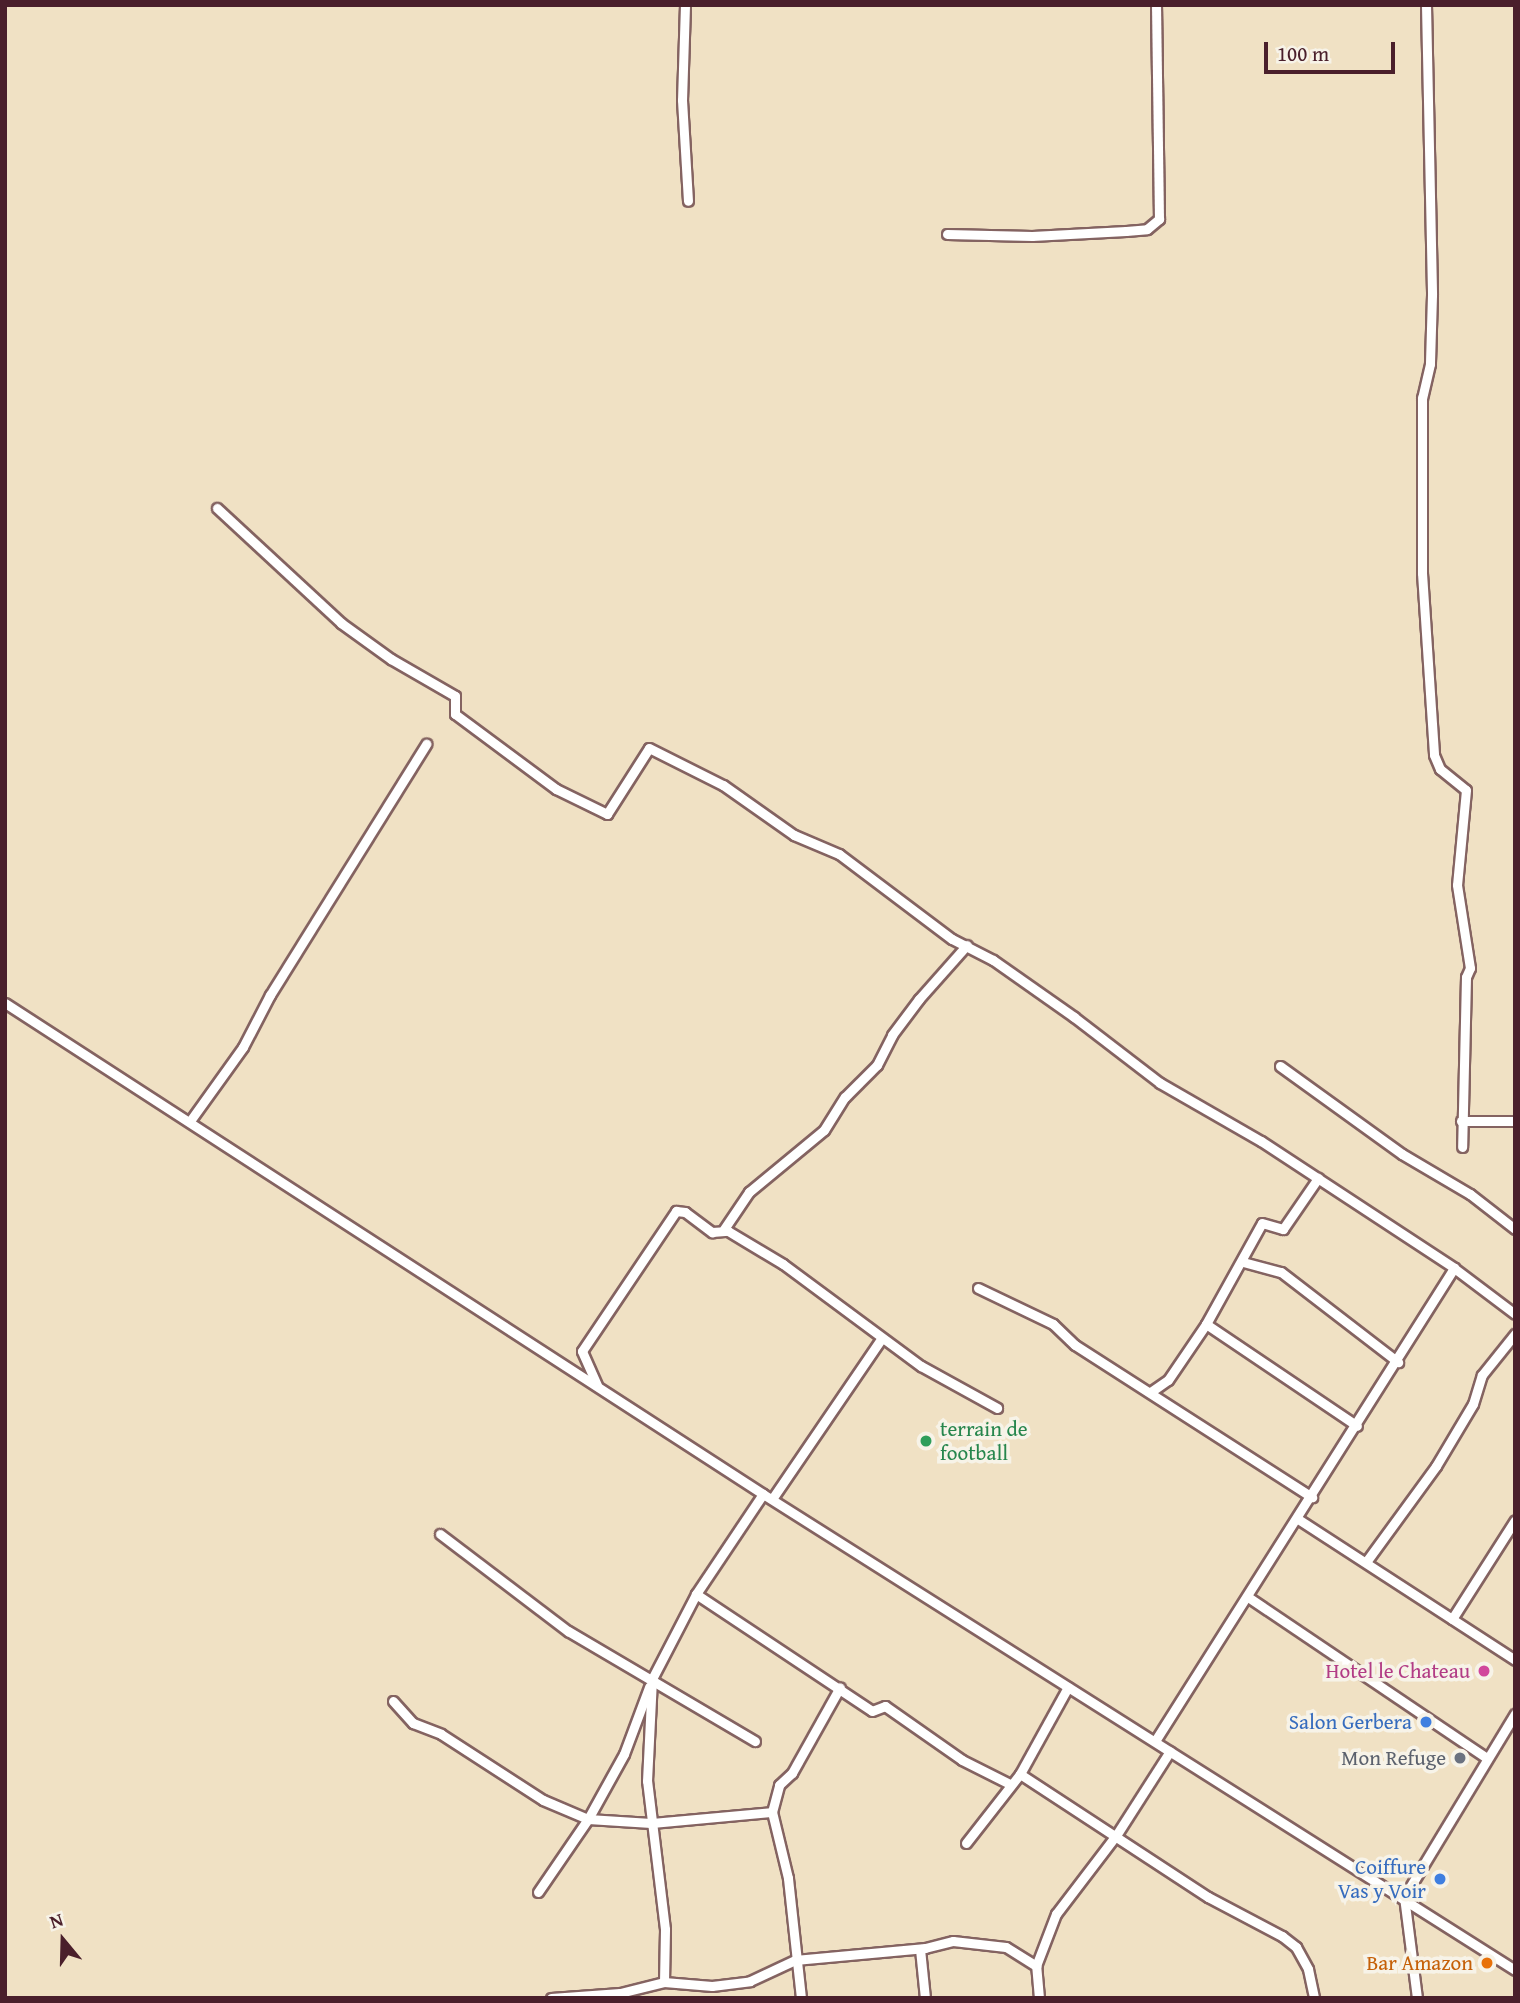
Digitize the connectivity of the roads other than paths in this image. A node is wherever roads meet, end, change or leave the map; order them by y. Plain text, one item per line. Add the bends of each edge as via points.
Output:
1 (685, 5) edge
2 (1156, 5) edge
3 (1426, 5) edge
4 (688, 201) dead end
5 (947, 234) dead end
6 (216, 508) dead end
7 (426, 744) dead end
8 (967, 945) junction
9 (5, 1003) edge
10 (1280, 1066) dead end
11 (190, 1121) junction
12 (1461, 1121) junction
13 (1515, 1121) edge
14 (1462, 1147) dead end
15 (1318, 1178) junction
16 (723, 1229) junction
17 (1515, 1229) edge
18 (1243, 1262) junction
19 (1454, 1268) junction
20 (978, 1288) dead end
21 (1515, 1314) edge
22 (1206, 1324) junction
23 (1515, 1334) edge
24 (882, 1338) junction
25 (582, 1351) junction
26 (1398, 1362) junction
27 (570, 1368) junction
28 (597, 1385) junction
29 (1152, 1391) junction
30 (997, 1408) dead end
31 (1357, 1426) junction
32 (768, 1496) junction
33 (1312, 1497) junction
34 (1298, 1519) junction
35 (1515, 1520) edge
36 (440, 1534) dead end
37 (1366, 1562) junction
38 (696, 1594) junction
39 (1248, 1597) junction
40 (1452, 1619) junction
41 (1515, 1660) edge
42 (652, 1679) junction
43 (839, 1687) junction
44 (1068, 1687) junction
45 (393, 1701) dead end
46 (1515, 1714) edge
47 (755, 1741) dead end
48 (1155, 1741) junction
49 (1170, 1751) junction
50 (1487, 1758) junction
51 (1020, 1774) junction
52 (1010, 1784) junction
53 (772, 1812) junction
54 (588, 1819) junction
55 (651, 1823) junction
56 (1117, 1834) junction
57 (966, 1843) dead end
58 (538, 1892) dead end
59 (1404, 1897) junction
60 (920, 1949) junction
61 (795, 1960) junction
62 (1036, 1966) junction
63 (1515, 1970) edge
64 (664, 1982) junction
65 (551, 1998) edge
66 (801, 1998) edge
67 (925, 1998) edge
68 (1039, 1998) edge
69 (1314, 1998) edge
70 (1417, 1998) edge

1 - 4 street via 682,100
2 - 5 street via 1160,219 1147,229 1126,231
3 - 12 street via 1432,295 1430,364 1422,398 1422,573 1434,755 1440,769 1466,790 1457,885 1470,968
6 - 8 street via 341,622 390,659 455,696 455,714 556,789 607,814 649,748 723,785 794,835 839,854
7 - 11 street via 270,995 243,1047
8 - 15 street via 1074,1017 1160,1083
8 - 16 street via 891,1035 877,1065 845,1097 824,1130 749,1192
9 - 11 street
10 - 17 street
11 - 27 street
12 - 13 street
12 - 14 street
15 - 18 street via 1283,1229 1262,1223
15 - 19 street
16 - 24 street via 805,1278
16 - 25 street via 712,1232 685,1212 676,1211
18 - 22 street
18 - 26 street via 1281,1272
19 - 21 street
19 - 26 street
20 - 29 street via 1053,1324 1075,1345
22 - 29 street via 1168,1380
22 - 31 street
23 - 37 street via 1482,1375 1473,1404 1436,1466
24 - 30 street via 921,1366
24 - 32 street
25 - 27 street
25 - 28 street
26 - 31 street
27 - 28 street
28 - 32 street
29 - 33 street
31 - 33 street
32 - 38 street
32 - 44 street
33 - 34 street
34 - 37 street
34 - 39 street
35 - 40 street
36 - 42 street via 568,1631
37 - 40 street
38 - 42 street
38 - 43 street
39 - 48 street
39 - 50 street
40 - 41 street
42 - 47 street
42 - 54 street via 624,1754
42 - 55 street via 647,1781
43 - 52 street via 872,1711 885,1706 962,1760
43 - 53 street via 792,1773 779,1785
44 - 48 street
44 - 51 street
45 - 54 street via 414,1723 442,1734 543,1800
46 - 50 street
48 - 49 street
49 - 56 street
49 - 59 street
50 - 59 street
51 - 52 street
51 - 56 street
52 - 57 street
53 - 55 street
53 - 61 street via 788,1878
54 - 55 street
54 - 58 street
55 - 64 street via 665,1929
56 - 62 street via 1056,1914
56 - 69 street via 1208,1897 1296,1947 1308,1969
59 - 63 street
59 - 70 street
60 - 61 street
60 - 62 street via 953,1941 1006,1947
60 - 67 street
61 - 64 street via 750,1981 712,1986
61 - 66 street
62 - 68 street
64 - 65 street via 620,1993

